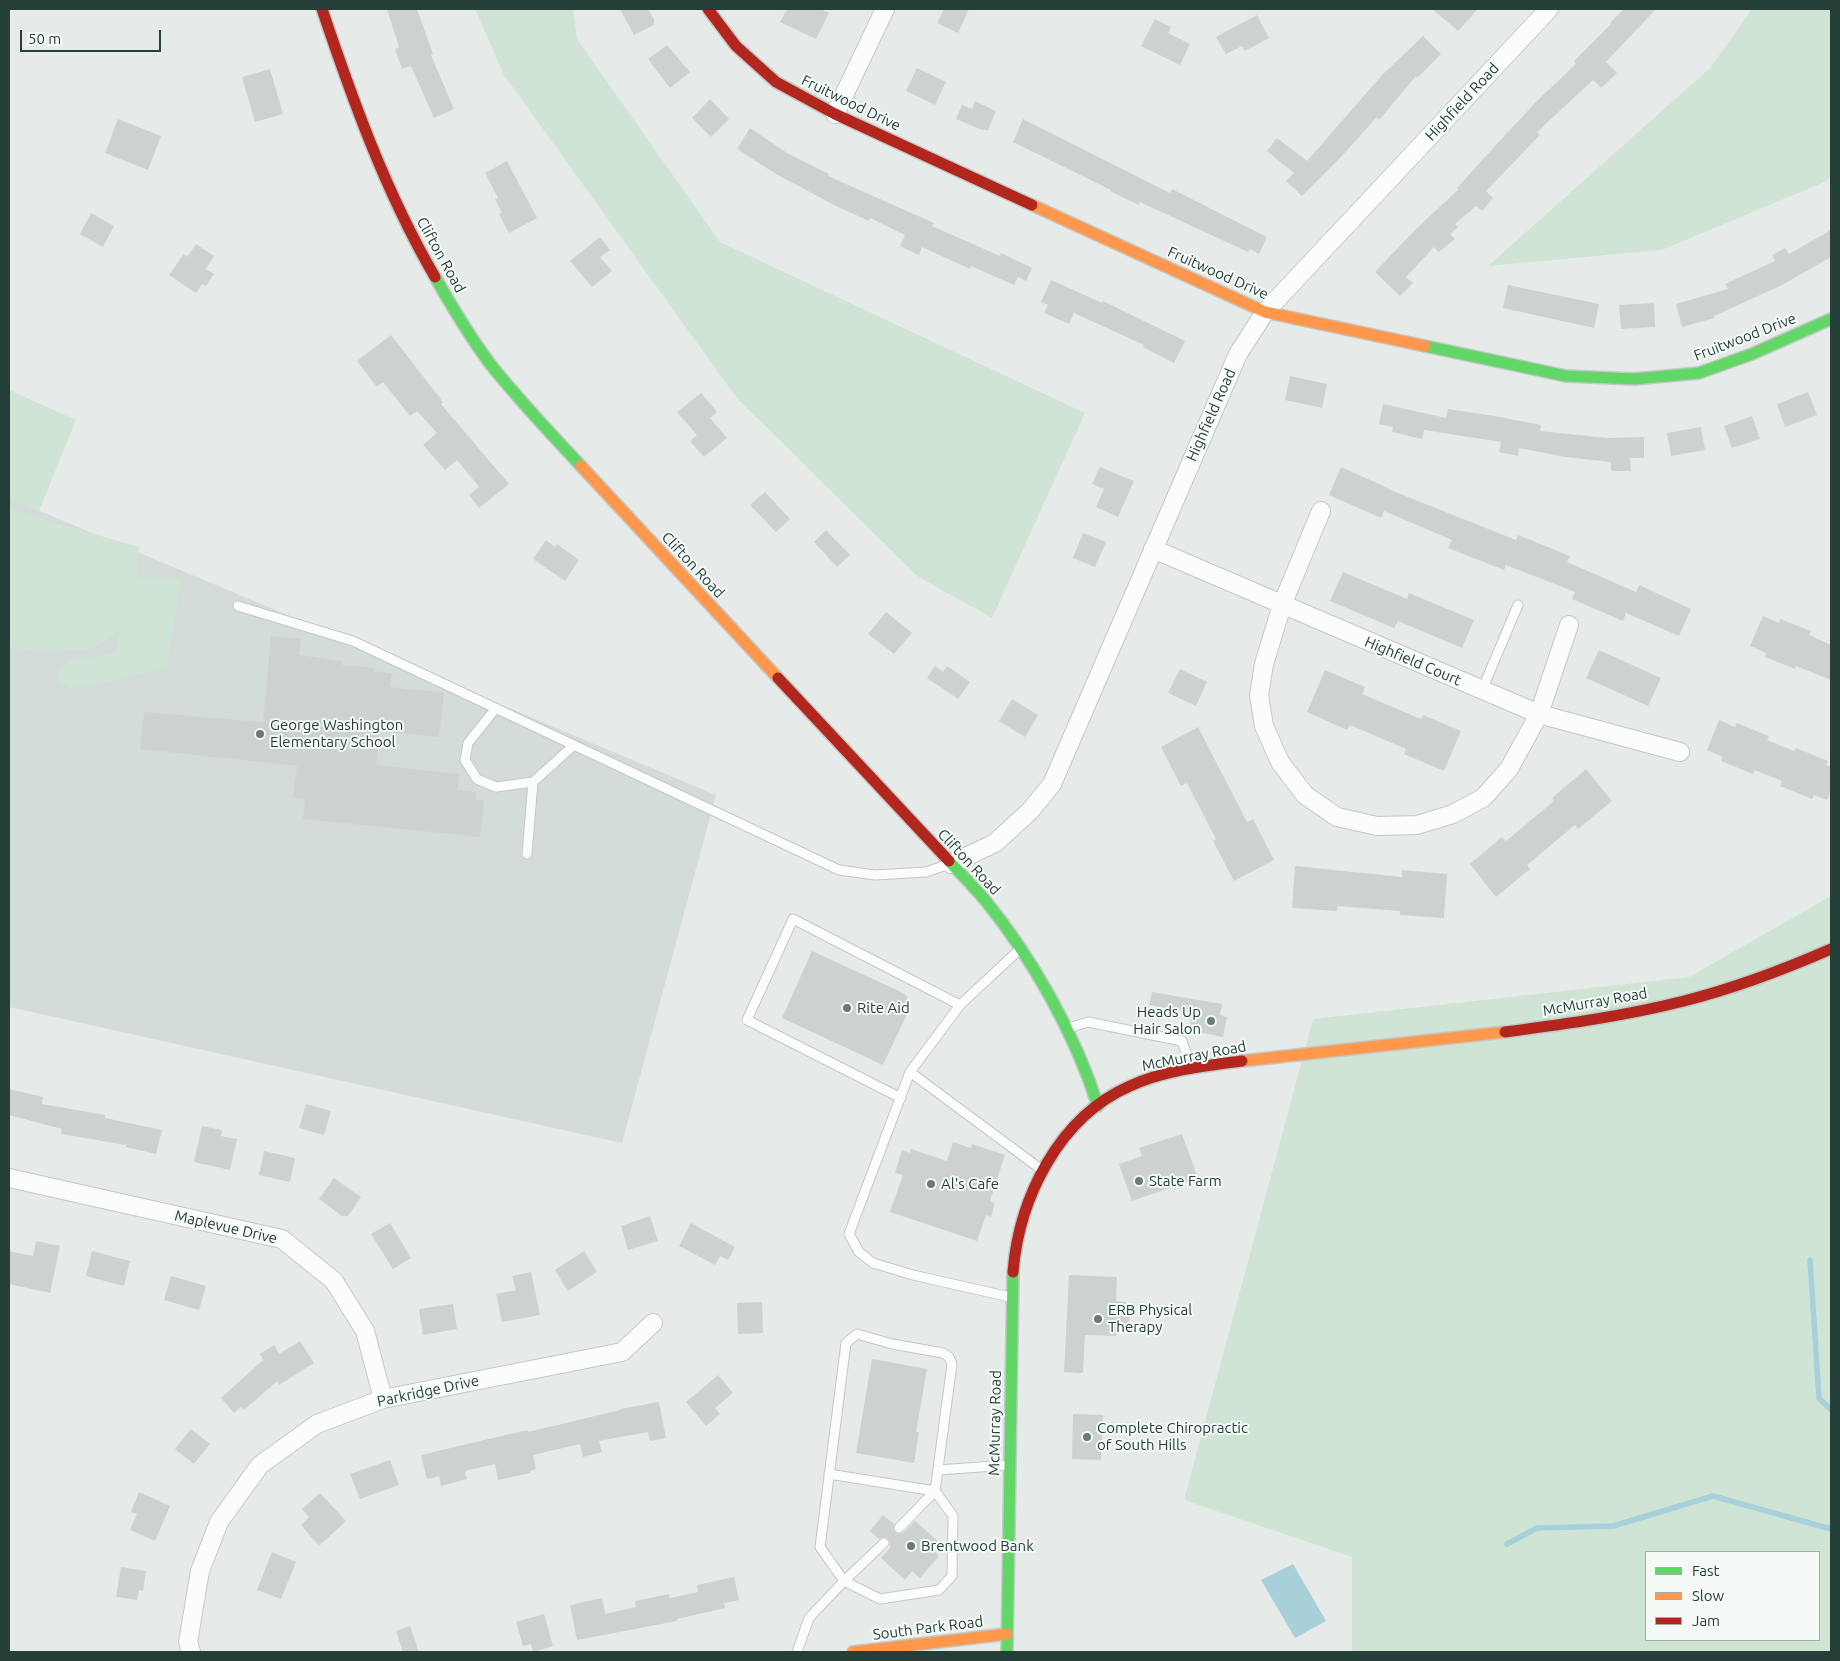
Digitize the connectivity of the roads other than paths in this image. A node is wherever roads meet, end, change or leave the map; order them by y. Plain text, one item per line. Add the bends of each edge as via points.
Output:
1 (322, 9) edge
2 (708, 9) edge
3 (885, 9) edge
4 (1549, 9) edge
5 (835, 114) junction
6 (1265, 312) junction
7 (1831, 319) edge
8 (1321, 511) dead end
9 (1153, 549) junction
10 (1518, 604) dead end
11 (1282, 605) junction
12 (238, 606) dead end
13 (1569, 625) dead end
14 (1482, 690) junction
15 (496, 708) junction
16 (1539, 714) junction
17 (573, 746) junction
18 (1680, 752) dead end
19 (533, 782) junction
20 (527, 854) dead end
21 (951, 864) junction
22 (1021, 948) junction
23 (1831, 949) edge
24 (960, 1005) junction
25 (1066, 1029) junction
26 (1191, 1069) junction
27 (910, 1072) junction
28 (901, 1098) junction
29 (1098, 1106) junction
30 (1042, 1170) junction
31 (9, 1178) edge
32 (1013, 1298) junction
33 (653, 1323) dead end
34 (383, 1399) junction
35 (1010, 1465) junction
36 (938, 1470) junction
37 (829, 1474) junction
38 (935, 1491) junction
39 (899, 1528) dead end
40 (884, 1543) dead end
41 (844, 1581) junction
42 (1007, 1634) junction
43 (191, 1652) edge
44 (797, 1652) edge
45 (853, 1652) edge
46 (1007, 1652) edge

1 - 21 main road, Clifton Road via 362,122 395,200 440,286 477,346 534,416
2 - 5 main road, Fruitwood Drive via 736,46 776,82
3 - 5 street
4 - 6 street, Highfield Road
5 - 6 main road, Fruitwood Drive
6 - 7 main road, Fruitwood Drive via 1566,376 1634,379 1699,373
6 - 9 street, Highfield Road via 1238,354
8 - 11 street
9 - 11 street, Highfield Court
9 - 21 street, Highfield Road via 1052,784 1030,811 996,843
10 - 14 lane
11 - 14 street, Highfield Court
11 - 16 street via 1264,664 1259,695 1264,726 1280,762 1305,795 1337,817 1377,826 1417,825 1453,814 1483,798 1509,769
12 - 15 lane via 353,641
13 - 16 street
14 - 16 street, Highfield Court
15 - 17 lane
15 - 19 lane via 468,743 465,760 477,779 496,788
16 - 18 street, Highfield Court
17 - 19 lane
17 - 21 lane via 839,870 875,875 926,872
19 - 20 lane
21 - 22 main road, Clifton Road via 984,899
22 - 24 lane
22 - 25 main road, Clifton Road
23 - 26 main road, McMurray Road via 1743,984 1635,1012 1516,1031
24 - 27 lane
24 - 28 lane via 793,919 747,1020
25 - 26 lane via 1088,1022 1182,1041
25 - 29 main road, Clifton Road
26 - 29 main road, McMurray Road via 1137,1083
27 - 28 lane
27 - 30 lane
28 - 32 lane via 849,1234 859,1252 873,1263 913,1275
29 - 30 main road, McMurray Road via 1064,1140
30 - 32 main road, McMurray Road via 1020,1226
31 - 34 street, Maplevue Drive via 282,1239 334,1280 365,1331
32 - 35 main road, McMurray Road
33 - 34 street, Parkridge Drive via 622,1352
34 - 43 street, Parkridge Drive via 317,1424 260,1465 219,1522 200,1570 188,1642
35 - 36 lane
35 - 42 main road, McMurray Road
36 - 37 lane via 952,1364 949,1357 857,1334 846,1343
36 - 38 lane
37 - 38 lane
37 - 41 lane via 820,1547
38 - 39 lane
38 - 41 lane via 953,1516 952,1576 939,1590 880,1599
40 - 41 lane
41 - 44 lane via 810,1618
42 - 45 main road, South Park Road
42 - 46 main road, McMurray Road

